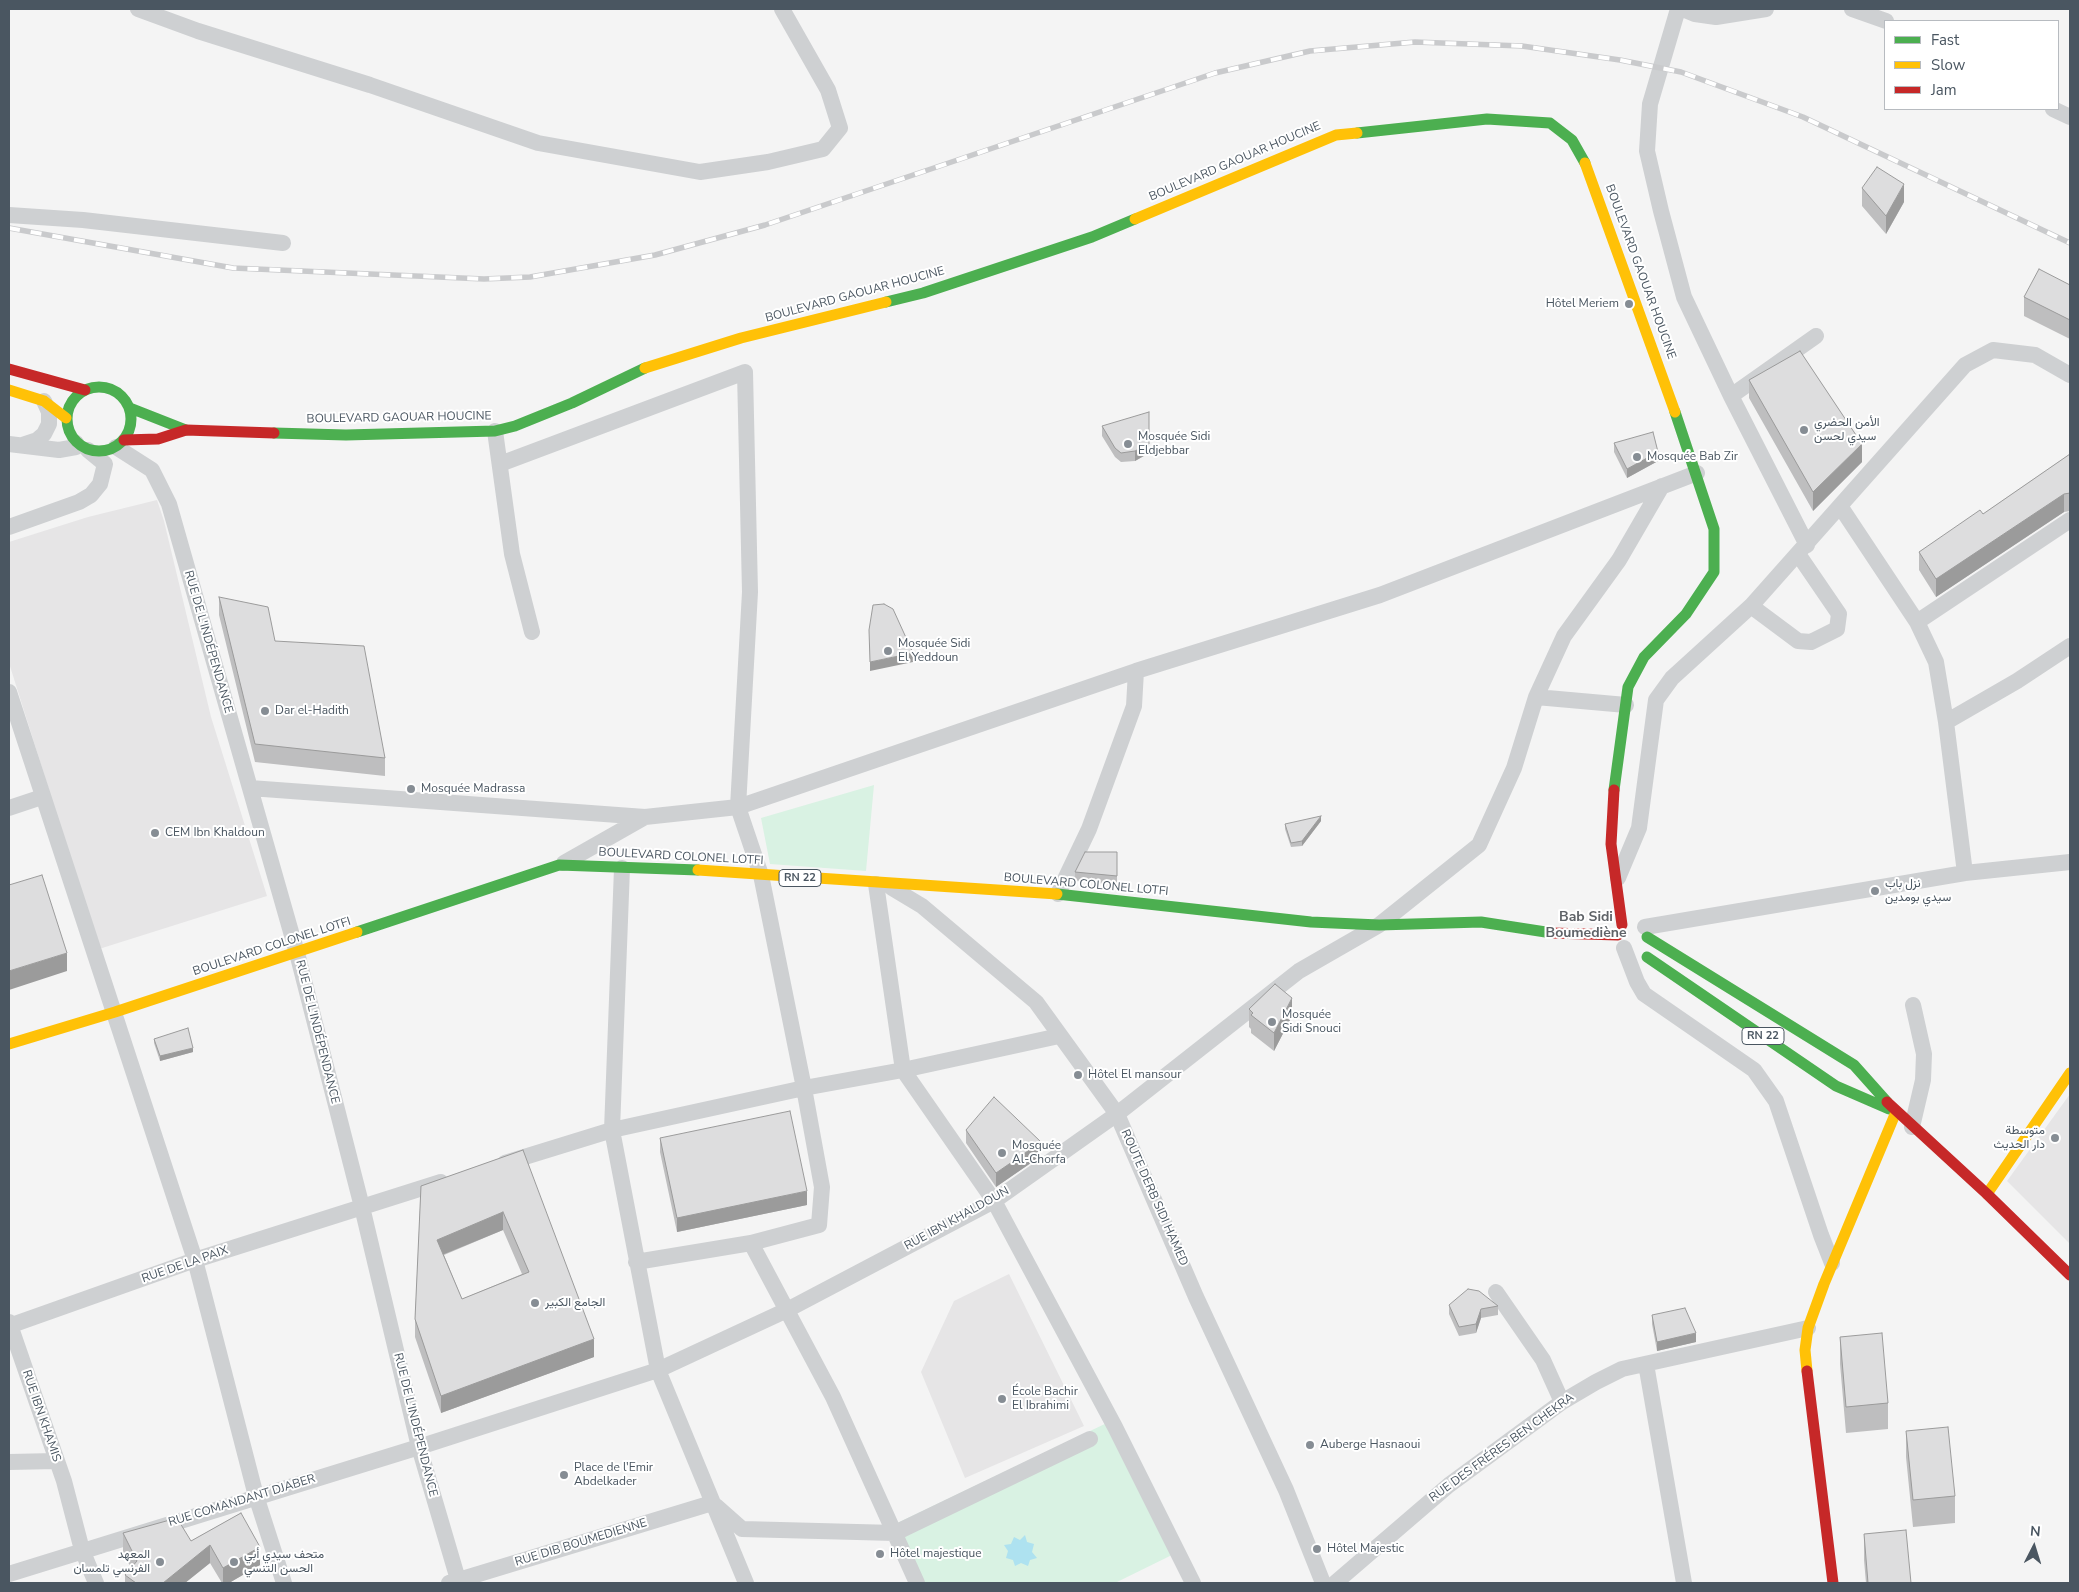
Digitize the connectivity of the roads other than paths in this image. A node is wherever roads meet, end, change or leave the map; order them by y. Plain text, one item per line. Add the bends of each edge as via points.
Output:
1 (138, 9) edge
2 (782, 9) edge
3 (1678, 9) edge
4 (1683, 9) edge
5 (1766, 9) edge
6 (1852, 9) edge
7 (1884, 20) edge
8 (2055, 110) edge
9 (2070, 117) edge
10 (9, 215) edge
11 (283, 243) dead end
12 (1816, 336) dead end
13 (9, 369) edge
14 (2070, 375) edge
15 (9, 390) edge
16 (85, 390) junction
17 (1731, 396) junction
18 (44, 401) junction
19 (130, 408) junction
20 (66, 418) junction
21 (186, 430) junction
22 (495, 431) junction
23 (120, 443) junction
24 (14, 445) edge
25 (82, 446) junction
26 (500, 464) junction
27 (1697, 473) junction
28 (1662, 486) junction
29 (1840, 506) junction
30 (2070, 520) edge
31 (9, 528) edge
32 (1803, 549) junction
33 (1751, 606) junction
34 (1917, 622) junction
35 (532, 632) dead end
36 (2070, 646) edge
37 (1136, 671) junction
38 (9, 692) edge
39 (1536, 697) junction
40 (1626, 705) junction
41 (1946, 722) junction
42 (250, 788) junction
43 (42, 797) junction
44 (738, 807) junction
45 (9, 808) edge
46 (645, 817) junction
47 (2070, 862) edge
48 (559, 866) junction
49 (622, 868) junction
50 (761, 874) junction
51 (1965, 874) junction
52 (1617, 880) junction
53 (881, 884) junction
54 (1058, 894) junction
55 (1379, 926) junction
56 (1633, 933) junction
57 (297, 953) junction
58 (1913, 1005) dead end
59 (115, 1012) junction
60 (1059, 1036) junction
61 (9, 1044) edge
62 (903, 1070) junction
63 (2070, 1073) edge
64 (804, 1088) junction
65 (1896, 1112) junction
66 (1117, 1114) junction
67 (1912, 1127) junction
68 (612, 1130) junction
69 (492, 1167) edge
70 (454, 1178) edge
71 (1987, 1194) junction
72 (994, 1200) junction
73 (362, 1206) junction
74 (752, 1243) junction
75 (196, 1260) junction
76 (636, 1262) junction
77 (1832, 1263) junction
78 (2070, 1275) edge
79 (1496, 1292) dead end
80 (787, 1310) junction
81 (9, 1324) edge
82 (1808, 1328) junction
83 (1646, 1364) junction
84 (658, 1370) junction
85 (1562, 1402) junction
86 (1090, 1439) dead end
87 (419, 1447) junction
88 (56, 1461) junction
89 (9, 1462) edge
90 (256, 1496) junction
91 (712, 1503) junction
92 (895, 1533) junction
93 (82, 1550) junction
94 (9, 1574) edge
95 (456, 1582) edge
96 (96, 1583) edge
97 (284, 1583) edge
98 (746, 1583) edge
99 (917, 1583) edge
100 (1193, 1583) edge
101 (1323, 1583) edge
102 (1335, 1583) edge
103 (1684, 1583) edge
104 (1833, 1583) edge

1 - 2 street via 538,142 700,172 768,162 823,149 840,128 828,90
3 - 17 street via 1650,104 1647,151 1684,297
4 - 5 street via 1716,17
6 - 7 street
8 - 9 street
10 - 11 street via 83,220
12 - 17 street
13 - 16 main road
14 - 29 street via 2035,355 1993,350 1965,365
15 - 18 main road
16 - 19 main road via 112,389
16 - 20 main road via 72,402
17 - 32 street
18 - 20 main road
18 - 24 street via 49,412 49,424 44,434 36,440
19 - 21 main road
19 - 23 main road via 130,430
20 - 25 main road via 67,428
21 - 22 main road, BOULEVARD GAOUAR HOUCINE via 346,434
21 - 23 main road
22 - 26 street
22 - 27 main road, BOULEVARD GAOUAR HOUCINE via 572,403 652,365 741,338 923,293 1092,238 1336,135 1487,118 1550,123 1572,140 1584,159
23 - 25 main road via 103,452
23 - 42 street, RUE DE L'INDÉPENDANCE via 152,470 169,504
24 - 25 street via 59,450
25 - 31 street via 105,464 100,484 91,495
26 - 35 street via 512,554
26 - 44 street via 745,372 750,592
27 - 28 street
27 - 40 main road, BOULEVARD GAOUAR HOUCINE via 1714,529 1714,572 1686,614 1644,657 1628,687
28 - 37 street via 1380,595
28 - 39 street, RUE IBN KHALDOUN via 1619,560 1564,636
29 - 32 street
29 - 34 street
30 - 34 street
32 - 33 street
32 - 33 street via 1839,614 1837,629 1810,642 1798,640
33 - 52 street via 1672,678 1656,700 1639,828
34 - 41 street via 1936,662
36 - 41 street
37 - 44 street
37 - 54 street via 1134,706 1090,829
38 - 43 street
39 - 40 street
39 - 55 street, RUE IBN KHALDOUN via 1514,768 1479,845
40 - 52 main road, BOULEVARD GAOUAR HOUCINE via 1612,806 1611,844
41 - 51 street
42 - 46 street
42 - 57 street, RUE DE L'INDÉPENDANCE
43 - 45 street
43 - 59 street
44 - 46 street
44 - 50 street
46 - 48 street
47 - 51 street
48 - 49 main road, BOULEVARD COLONEL LOTFI / RN 22
48 - 57 main road, BOULEVARD COLONEL LOTFI / RN 22
49 - 50 main road, BOULEVARD COLONEL LOTFI / RN 22
49 - 68 street
50 - 53 main road, BOULEVARD COLONEL LOTFI / RN 22
50 - 64 street
51 - 56 street
52 - 56 main road, BOULEVARD GAOUAR HOUCINE
53 - 54 main road, BOULEVARD COLONEL LOTFI / RN 22
53 - 60 street, ROUTE DERB SIDI HAMED via 922,906 1036,1002
53 - 62 street
54 - 55 main road, BOULEVARD COLONEL LOTFI / RN 22 via 1311,922
55 - 56 main road, BOULEVARD COLONEL LOTFI / RN 22 via 1481,922 1546,933
55 - 66 street, RUE IBN KHALDOUN via 1299,971
56 - 65 main road, RN 22 via 1836,1086
56 - 65 main road, RN 22 via 1854,1065
56 - 77 street via 1637,982 1644,994 1754,1070 1776,1101
57 - 59 main road, BOULEVARD COLONEL LOTFI / RN 22
57 - 73 street, RUE DE L'INDÉPENDANCE
58 - 67 street via 1924,1054 1923,1080
59 - 61 main road, BOULEVARD COLONEL LOTFI / RN 22
59 - 75 street
60 - 62 street
60 - 66 street, ROUTE DERB SIDI HAMED
62 - 64 street
62 - 72 street
63 - 71 main road
64 - 68 street
64 - 74 street via 822,1187 819,1225
65 - 67 main road, RN 22
65 - 77 main road
66 - 72 street, RUE IBN KHALDOUN
66 - 101 street, ROUTE DERB SIDI HAMED via 1196,1297 1286,1490
67 - 71 main road, RN 22
68 - 69 street
68 - 76 street
70 - 73 street, RUE DE LA PAIX
71 - 78 main road, RN 22
72 - 80 street, RUE IBN KHALDOUN
72 - 100 street via 1115,1427
73 - 75 street, RUE DE LA PAIX
73 - 87 street, RUE DE L'INDÉPENDANCE
74 - 76 street
74 - 80 street
75 - 81 street, RUE DE LA PAIX
75 - 90 street
76 - 84 street
77 - 82 main road
79 - 85 street via 1543,1360
80 - 84 street, RUE IBN KHALDOUN
80 - 92 street via 832,1397
81 - 88 street, RUE IBN KHAMIS
82 - 83 street, RUE DES FRÉRES BEN CHEKRA
82 - 104 main road via 1805,1350
83 - 85 street, RUE DES FRÉRES BEN CHEKRA via 1622,1370
83 - 103 street
84 - 87 street, RUE COMANDANT DJABER
84 - 91 street
85 - 102 street, RUE DES FRÉRES BEN CHEKRA via 1449,1485
86 - 92 street
87 - 90 street, RUE COMANDANT DJABER
87 - 95 street, RUE DE L'INDÉPENDANCE
88 - 89 street
88 - 93 street, RUE IBN KHAMIS
90 - 93 street, RUE COMANDANT DJABER
90 - 97 street
91 - 92 street via 742,1529
91 - 95 street, RUE DIB BOUMEDIENNE
91 - 98 street
92 - 99 street
93 - 94 street, RUE COMANDANT DJABER
93 - 96 street

